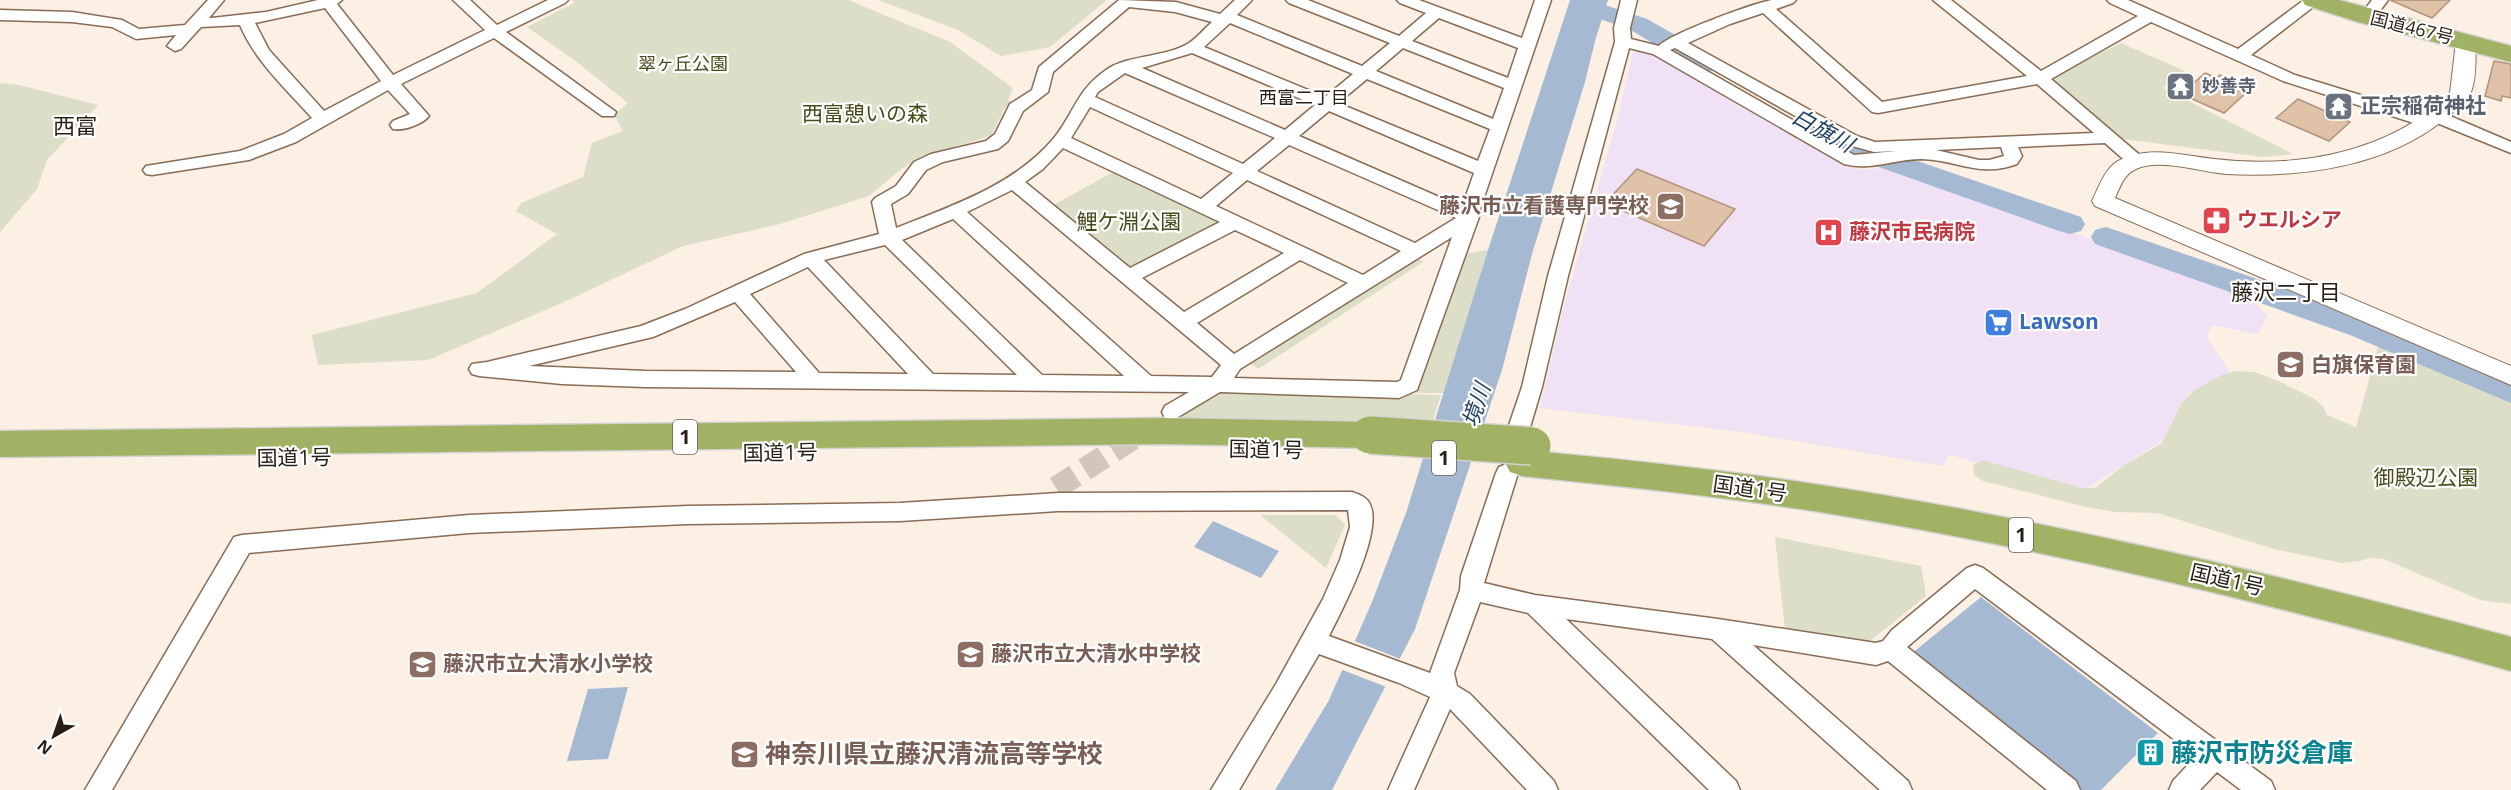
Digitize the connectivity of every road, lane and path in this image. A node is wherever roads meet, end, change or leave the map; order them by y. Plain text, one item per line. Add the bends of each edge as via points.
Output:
1 (216, 0) edge
2 (461, 0) edge
3 (560, 0) edge
4 (1244, 0) edge
5 (1293, 0) edge
6 (1405, 0) edge
7 (1544, 0) edge
8 (1788, 0) edge
9 (1941, 0) edge
10 (2115, 0) edge
11 (2314, 0) edge
12 (331, 1) edge
13 (1766, 8) junction
14 (2373, 8) edge
15 (1437, 12) junction
16 (0, 15) edge
17 (2152, 15) junction
18 (245, 18) junction
19 (1226, 19) junction
20 (1625, 21) edge
21 (194, 26) junction
22 (496, 32) junction
23 (1401, 42) junction
24 (1676, 42) junction
25 (2466, 42) junction
26 (175, 46) dead end
27 (1528, 46) junction
28 (1194, 48) junction
29 (1658, 50) junction
30 (2511, 54) edge
31 (2240, 56) junction
32 (1125, 67) junction
33 (1365, 73) junction
34 (2040, 78) junction
35 (391, 83) junction
36 (1514, 86) junction
37 (1086, 99) junction
38 (1327, 104) junction
39 (608, 112) dead end
40 (321, 118) junction
41 (2433, 119) junction
42 (399, 125) dead end
43 (1499, 127) junction
44 (1286, 137) junction
45 (2110, 138) junction
46 (1060, 140) junction
47 (2008, 143) junction
48 (2511, 148) edge
49 (2136, 161) junction
50 (152, 170) dead end
51 (1484, 170) junction
52 (1245, 172) junction
53 (1014, 182) junction
54 (1203, 207) junction
55 (955, 211) junction
56 (1470, 218) junction
57 (1235, 222) junction
58 (889, 238) junction
59 (1415, 250) junction
60 (1299, 252) junction
61 (810, 258) junction
62 (1129, 277) junction
63 (1364, 282) junction
64 (738, 292) junction
65 (1183, 322) junction
66 (582, 348) junction
67 (1233, 364) junction
68 (2511, 376) edge
69 (607, 378) junction
70 (814, 380) junction
71 (929, 383) junction
72 (1039, 384) junction
73 (1146, 384) junction
74 (1218, 384) junction
75 (1173, 412) dead end
76 (0, 444) edge
77 (1368, 444) junction
78 (1520, 446) junction
79 (0, 462) edge
80 (1472, 590) junction
81 (1535, 605) junction
82 (1717, 629) junction
83 (2511, 635) edge
84 (1321, 644) junction
85 (1891, 650) junction
86 (2511, 654) edge
87 (1445, 692) junction
88 (2215, 755) junction
89 (98, 790) edge
90 (1224, 790) edge
91 (1401, 790) edge
92 (1545, 790) edge
93 (1727, 790) edge
94 (1899, 790) edge
95 (2067, 790) edge
96 (2182, 790) edge
97 (2262, 790) edge

1 - 21 street
2 - 22 street
3 - 22 street
4 - 19 street
5 - 23 street
6 - 15 street
7 - 27 street
8 - 13 street
9 - 34 street
10 - 17 street
11 - 14 highway, 国道467号
11 - 31 street
12 - 18 street
12 - 35 street
13 - 24 street
13 - 34 street via 1878,108
14 - 25 highway, 国道467号
15 - 23 street
15 - 27 street
16 - 21 street via 116,23 136,34
17 - 31 street
17 - 34 street
18 - 21 street
18 - 40 street via 263,53
19 - 28 street
19 - 33 street
19 - 58 street via 1176,7 1126,2 1045,70 1040,92 1016,108 1002,138 920,166 902,190 881,202
20 - 29 street
20 - 78 street via 1558,276
21 - 26 street
22 - 35 street
22 - 39 street
23 - 33 street
23 - 36 street
24 - 29 street
24 - 47 street via 1858,142 1874,147
25 - 30 highway, 国道467号
25 - 41 street via 2461,92
27 - 36 street
28 - 32 street
28 - 38 street
29 - 47 street via 1840,155 1862,162 1928,154 1972,165 1996,165 2011,160
31 - 41 street via 2307,84
32 - 37 street via 1092,89
32 - 44 street
33 - 38 street
33 - 43 street
34 - 45 street
35 - 40 street
35 - 42 street via 421,116
36 - 43 street
37 - 46 street
37 - 52 street
38 - 44 street
38 - 51 street
40 - 50 street via 290,138 243,156
41 - 48 street
41 - 49 street via 2383,148 2309,164 2271,169
43 - 51 street
44 - 52 street
44 - 56 street
45 - 47 street
45 - 49 street
46 - 53 street
46 - 54 street
49 - 68 street via 2118,170 2103,201
51 - 56 street
52 - 54 street
52 - 59 street
53 - 55 street
53 - 62 street
54 - 57 street
55 - 58 street
55 - 73 street
56 - 59 street
56 - 74 street via 1455,250 1410,385 1399,390
57 - 60 street
57 - 62 street
58 - 61 street
58 - 72 street
59 - 63 street
60 - 63 street
60 - 65 street
61 - 64 street
61 - 71 street
62 - 65 street
63 - 67 street
64 - 66 street via 646,332
64 - 70 street
65 - 67 street
66 - 69 street
66 - 69 street via 479,369
67 - 74 street
69 - 70 street
70 - 71 street
71 - 72 street
72 - 73 street
73 - 74 street
74 - 75 street
76 - 77 highway, 国道1号 / 1 via 1140,432
77 - 78 highway, 国道1号 / 1
77 - 79 highway, 国道1号 / 1
78 - 80 street via 1473,576
78 - 83 highway, 国道1号 / 1 via 1732,468 1983,509 2242,565
78 - 86 highway, 国道1号 / 1 via 1978,526 2238,582
80 - 81 street
80 - 87 street via 1442,673
81 - 82 street
81 - 93 street
82 - 85 street via 1876,654
82 - 94 street
84 - 87 street
84 - 89 street via 1364,518 1359,505 1352,501 1058,502 888,513 688,515 469,524 242,544
84 - 90 street
85 - 88 street via 1901,637 1975,575
85 - 95 street
87 - 91 street
87 - 92 street via 1461,702
88 - 96 street
88 - 97 street

